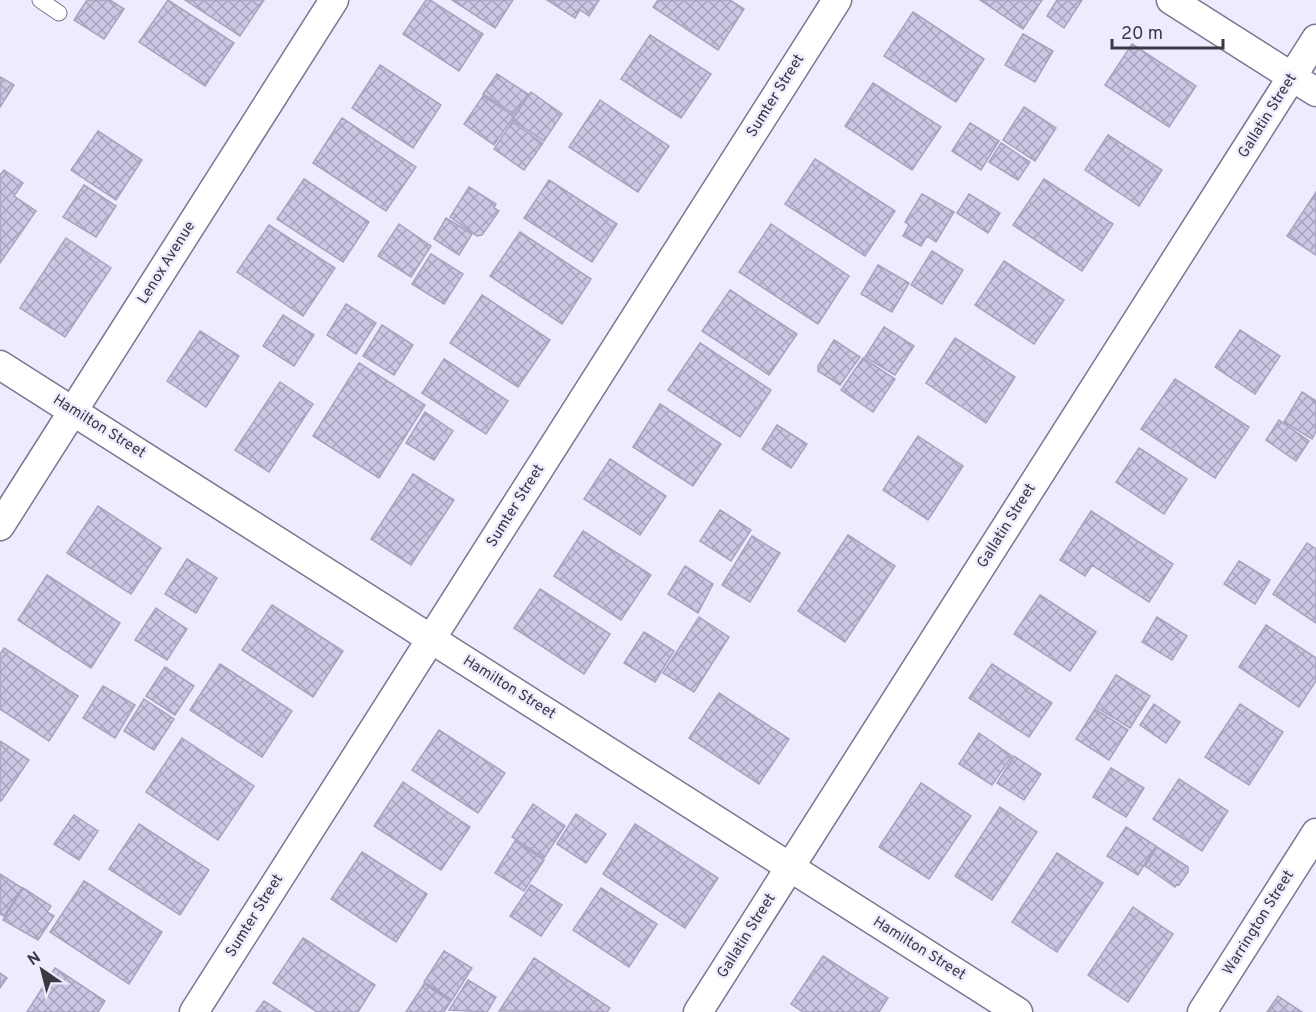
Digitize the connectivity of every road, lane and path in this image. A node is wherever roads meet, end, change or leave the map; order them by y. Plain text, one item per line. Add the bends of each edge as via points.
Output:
1 (40, 0) edge
2 (334, 0) edge
3 (837, 0) edge
4 (1171, 0) edge
5 (59, 13) dead end
6 (1316, 39) edge
7 (1292, 77) junction
8 (1316, 92) edge
9 (0, 364) edge
10 (73, 411) junction
11 (0, 526) edge
12 (432, 639) junction
13 (1316, 833) edge
14 (790, 867) junction
15 (194, 1012) edge
16 (698, 1012) edge
17 (1018, 1012) edge
18 (1202, 1012) edge

1 - 5 lane
2 - 10 street, Lenox Avenue
3 - 12 street, Sumter Street
4 - 7 street
6 - 7 street, Gallatin Street
7 - 8 street
7 - 14 street, Gallatin Street
9 - 10 street, Hamilton Street
10 - 11 street, Lenox Avenue
10 - 12 street, Hamilton Street
12 - 14 street, Hamilton Street
12 - 15 street, Sumter Street
13 - 18 street, Warrington Street
14 - 16 street, Gallatin Street
14 - 17 street, Hamilton Street

